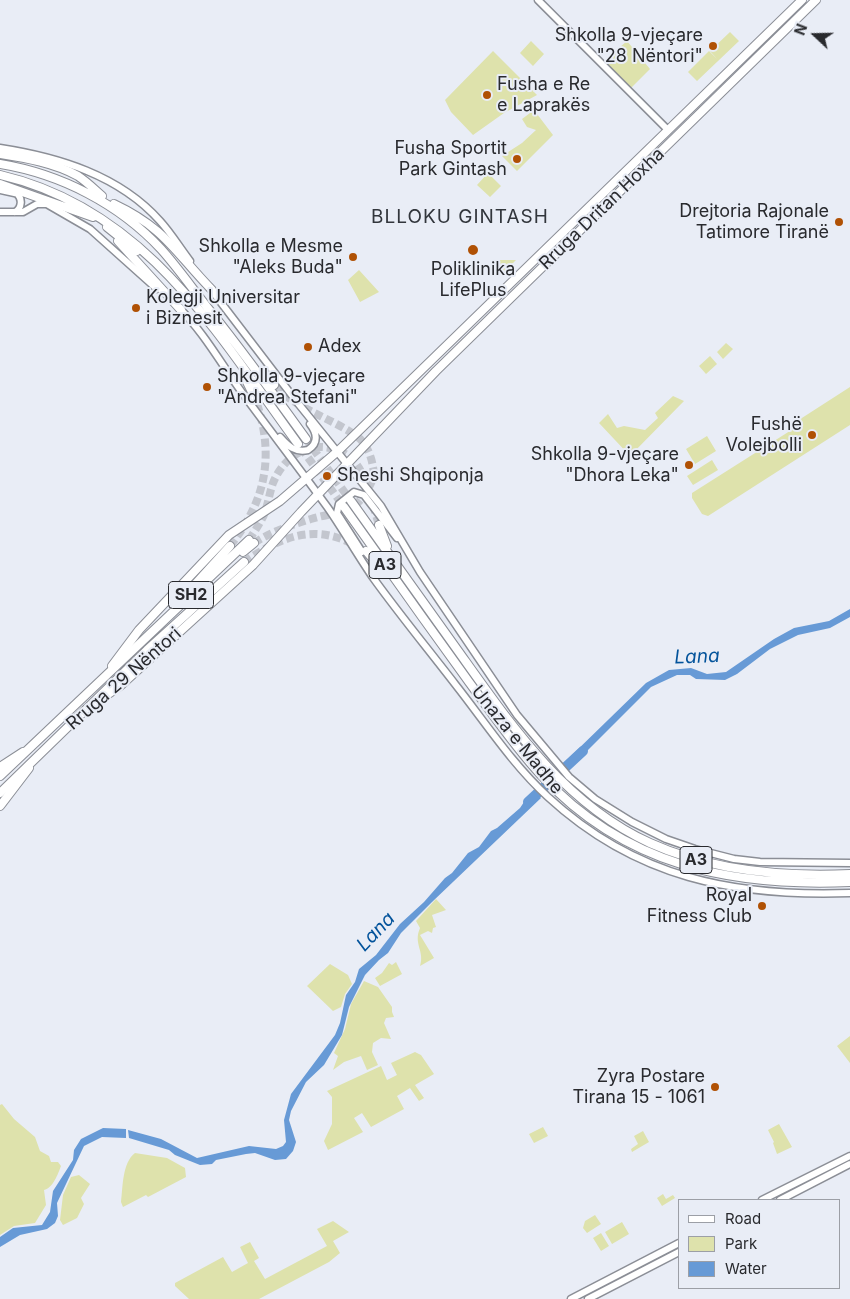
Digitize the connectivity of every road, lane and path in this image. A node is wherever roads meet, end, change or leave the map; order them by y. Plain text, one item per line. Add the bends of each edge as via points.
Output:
1 (538, 0) edge
2 (802, 0) edge
3 (816, 0) edge
4 (668, 130) junction
5 (675, 138) junction
6 (0, 148) edge
7 (0, 154) edge
8 (0, 164) edge
9 (23, 168) junction
10 (0, 175) edge
11 (0, 184) edge
12 (34, 185) junction
13 (0, 190) edge
14 (16, 193) junction
15 (102, 196) junction
16 (47, 204) junction
17 (114, 204) junction
18 (1, 212) edge
19 (17, 212) junction
20 (93, 218) junction
21 (103, 224) junction
22 (146, 235) junction
23 (172, 278) junction
24 (212, 290) junction
25 (181, 310) junction
26 (225, 344) junction
27 (242, 352) junction
28 (274, 385) tunnel mouth
29 (240, 391) junction
30 (293, 396) junction
31 (255, 398) tunnel mouth
32 (306, 439) tunnel mouth
33 (298, 444) tunnel mouth
34 (338, 451) junction
35 (348, 463) junction
36 (306, 478) junction
37 (318, 494) junction
38 (351, 501) tunnel mouth
39 (344, 507) tunnel mouth
40 (379, 525) tunnel mouth
41 (401, 543) junction
42 (230, 546) tunnel mouth
43 (366, 551) dead end
44 (390, 555) junction
45 (362, 561) junction
46 (244, 562) tunnel mouth
47 (427, 623) junction
48 (170, 629) junction
49 (133, 649) junction
50 (104, 677) junction
51 (88, 708) junction
52 (28, 750) junction
53 (38, 756) junction
54 (0, 767) edge
55 (0, 776) edge
56 (0, 793) edge
57 (0, 806) edge
58 (850, 863) edge
59 (850, 872) edge
60 (840, 879) junction
61 (850, 884) edge
62 (850, 893) edge
63 (850, 1156) edge
64 (850, 1164) edge
65 (764, 1199) edge
66 (782, 1199) edge
67 (678, 1244) edge
68 (678, 1253) edge
69 (595, 1287) junction
70 (603, 1292) junction
71 (572, 1299) edge
72 (588, 1299) edge

1 - 4 main road
2 - 4 main road, Rruga Dritan Hoxha
3 - 5 main road, Rruga Dritan Hoxha
4 - 5 main road
4 - 34 main road, Rruga Dritan Hoxha
5 - 35 main road, Rruga Dritan Hoxha via 436,371
6 - 24 main road via 41,155 82,168 124,191 160,221
7 - 15 main road via 42,162 65,171 82,179
8 - 9 main road
9 - 15 main road via 52,173
9 - 22 main road via 87,192
10 - 12 main road
11 - 20 main road
12 - 20 main road
12 - 23 main road via 78,204 112,224
13 - 14 main road
14 - 16 main road
14 - 19 main road via 21,203
15 - 17 main road
16 - 19 main road via 37,204
16 - 25 main road via 90,230
17 - 22 main road via 137,222
17 - 24 main road via 142,218 161,233
18 - 19 main road
20 - 21 main road
21 - 23 main road
21 - 25 main road
22 - 27 main road via 176,267
23 - 26 main road
24 - 30 main road
25 - 29 main road
26 - 31 main road
26 - 33 main road
27 - 28 main road
27 - 32 main road
29 - 30 main road via 287,445 298,452 308,450 314,444 316,434
29 - 36 main road
30 - 34 main road
34 - 35 main road
34 - 36 main road, Rruga Dritan Hoxha
35 - 37 main road, Rruga Dritan Hoxha
35 - 41 main road via 381,506
36 - 37 main road
36 - 50 main road, Rruga 29 Nëntori via 266,512 229,535 143,626
37 - 45 main road
37 - 51 main road, Rruga 29 Nëntori via 253,565 120,686
38 - 44 main road, Unaza e Madhe / A3
39 - 47 main road, Unaza e Madhe / A3
40 - 44 main road
41 - 45 main road via 364,495 354,492 339,504 337,513 362,552
41 - 58 main road via 517,715 554,762 595,799 666,839 734,859
42 - 49 main road
43 - 47 main road
44 - 60 main road, Unaza e Madhe / A3 via 474,674 547,768 609,820 648,842 710,864 757,872
45 - 62 main road via 532,781 583,826 640,860 688,878 757,891
46 - 48 main road, SH2
47 - 60 main road, Unaza e Madhe / A3 via 540,774 585,815 645,851 679,864 745,880 799,884
48 - 49 main road, SH2 via 195,598 252,541
48 - 51 main road, SH2
49 - 50 main road, SH2
50 - 52 main road, Rruga 29 Nëntori / SH2
51 - 53 main road, Rruga 29 Nëntori / SH2
52 - 54 main road, Rruga 29 Nëntori
52 - 55 main road, SH2
53 - 56 main road, SH2
53 - 57 main road, Rruga 29 Nëntori
59 - 60 main road, Unaza e Madhe / A3
60 - 61 main road, Unaza e Madhe / A3
63 - 65 main road
64 - 66 main road
67 - 69 main road
68 - 70 main road
69 - 70 main road
69 - 71 main road
70 - 72 main road

